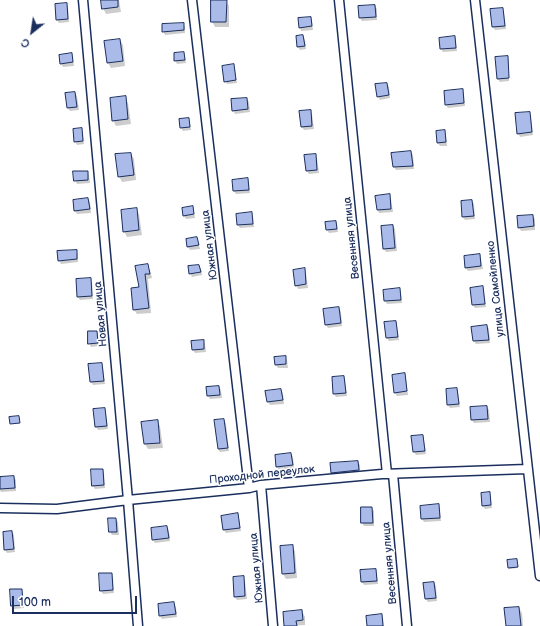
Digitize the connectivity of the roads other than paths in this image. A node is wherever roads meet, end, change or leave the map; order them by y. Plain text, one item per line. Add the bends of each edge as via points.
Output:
1 (83, 0) edge
2 (192, 0) edge
3 (339, 0) edge
4 (475, 0) edge
5 (527, 469) junction
6 (390, 474) junction
7 (261, 485) junction
8 (249, 488) junction
9 (128, 500) junction
10 (0, 508) edge
11 (540, 576) edge
12 (138, 626) edge
13 (272, 626) edge
14 (407, 626) edge

1 - 9 street, Новая улица
2 - 8 street, Южная улица
3 - 6 street, Весенняя улица
4 - 5 street, улица Самойленко
5 - 6 street, Проходной переулок
5 - 11 street, улица Самойленко
6 - 7 street, Проходной переулок
6 - 14 street, Весенняя улица
7 - 8 street, Проходной переулок
7 - 13 street, Южная улица
8 - 9 street, Проходной переулок
9 - 10 street, Проходной переулок via 57,509
9 - 12 street, Новая улица

